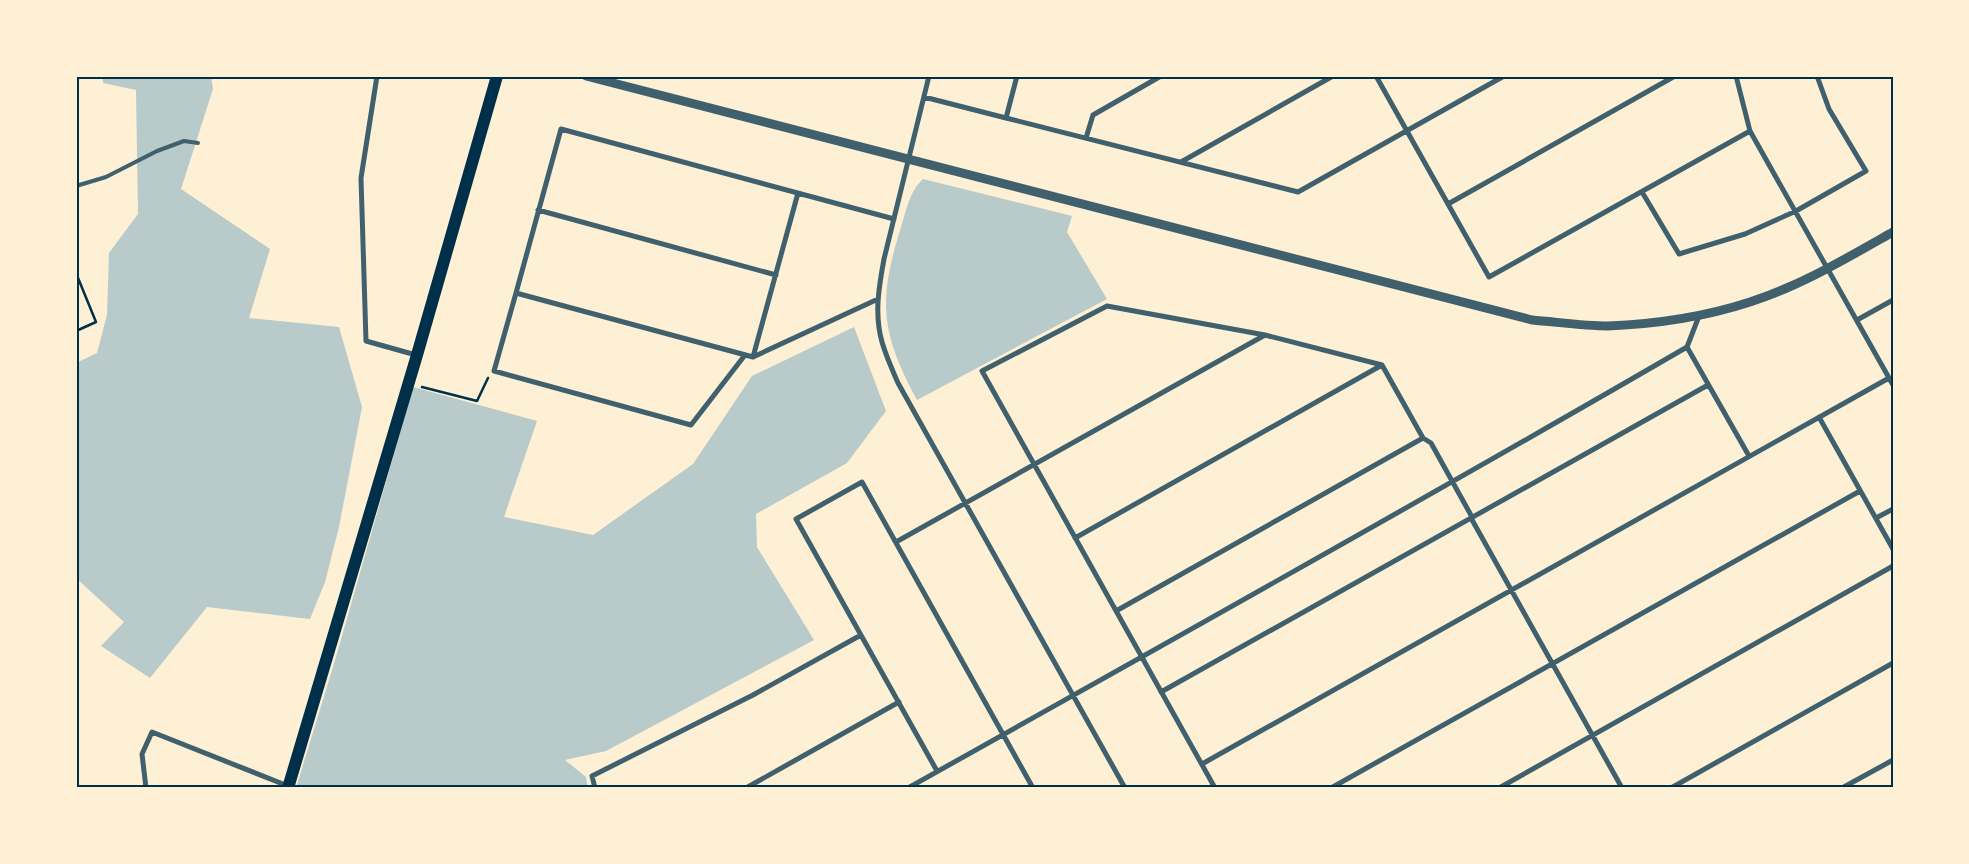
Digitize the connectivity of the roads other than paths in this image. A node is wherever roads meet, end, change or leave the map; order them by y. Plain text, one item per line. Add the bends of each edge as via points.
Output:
1 (377, 76) edge
2 (497, 76) edge
3 (586, 76) edge
4 (930, 76) edge
5 (1017, 76) edge
6 (1161, 76) edge
7 (1333, 76) edge
8 (1376, 76) edge
9 (1504, 76) edge
10 (1675, 76) edge
11 (1736, 76) edge
12 (1817, 76) edge
13 (924, 96) junction
14 (1006, 118) junction
15 (1750, 130) junction
16 (1407, 131) junction
17 (1086, 138) junction
18 (198, 142) dead end
19 (908, 160) junction
20 (1180, 162) junction
21 (76, 186) edge
22 (1642, 192) junction
23 (798, 193) junction
24 (1448, 204) junction
25 (538, 210) junction
26 (1796, 212) junction
27 (894, 219) junction
28 (1893, 232) edge
29 (1828, 268) junction
30 (776, 275) junction
31 (516, 293) junction
32 (878, 300) junction
33 (1893, 300) edge
34 (1699, 316) junction
35 (1856, 320) junction
36 (1265, 335) junction
37 (1687, 347) junction
38 (417, 355) junction
39 (744, 355) junction
40 (753, 357) junction
41 (1382, 365) junction
42 (1889, 378) junction
43 (1708, 384) junction
44 (1893, 385) edge
45 (1819, 417) junction
46 (1423, 438) junction
47 (1749, 456) junction
48 (1034, 465) junction
49 (1453, 483) junction
50 (1860, 491) junction
51 (965, 504) junction
52 (1893, 509) edge
53 (1471, 518) junction
54 (1876, 518) junction
55 (1075, 538) junction
56 (896, 542) junction
57 (1893, 549) edge
58 (1893, 566) edge
59 (1511, 590) junction
60 (1116, 611) junction
61 (861, 634) junction
62 (1142, 657) junction
63 (1893, 663) edge
64 (1552, 664) junction
65 (1161, 692) junction
66 (1072, 694) junction
67 (899, 702) junction
68 (1003, 734) junction
69 (1592, 735) junction
70 (1893, 760) edge
71 (1202, 764) junction
72 (937, 771) junction
73 (288, 787) edge
74 (146, 788) edge
75 (595, 788) edge
76 (746, 788) edge
77 (908, 788) edge
78 (1033, 788) edge
79 (1124, 788) edge
80 (1215, 788) edge
81 (1332, 788) edge
82 (1498, 788) edge
83 (1622, 788) edge
84 (1671, 788) edge
85 (1842, 788) edge

1 - 38 street via 361,178 366,341
2 - 38 highway
3 - 19 street
4 - 13 street
5 - 14 street
6 - 17 street via 1093,115
7 - 20 street
8 - 16 street
9 - 16 street
10 - 24 street
11 - 15 street
12 - 26 street via 1829,109 1866,171
13 - 14 street
13 - 19 street
14 - 17 street
15 - 22 street
15 - 26 street
16 - 20 street via 1298,192
16 - 24 street
17 - 20 street
18 - 21 lane via 184,141 106,177
19 - 27 street
19 - 34 street via 1532,320 1607,326
22 - 24 street via 1490,277
22 - 26 street via 1679,254 1745,234
23 - 25 street via 560,129
23 - 27 street
23 - 30 street
25 - 30 street
25 - 31 street
26 - 29 street
27 - 32 street
28 - 29 street
29 - 34 street via 1751,302
29 - 35 street
30 - 40 street
31 - 39 street
31 - 39 street via 494,372 692,425
32 - 40 street
32 - 51 street via 882,341 898,383
33 - 35 street
34 - 37 street
35 - 42 street
36 - 41 street
36 - 48 street
36 - 48 street via 1107,306 982,371
37 - 43 street
37 - 49 street
38 - 73 highway
39 - 40 street
41 - 46 street
41 - 55 street
42 - 44 street
42 - 45 street
43 - 47 street
43 - 53 street
45 - 47 street
45 - 50 street
46 - 49 street via 1431,443
46 - 60 street
47 - 59 street
48 - 51 street
48 - 55 street
49 - 53 street
49 - 62 street
50 - 54 street
50 - 64 street
51 - 56 street
51 - 66 street
52 - 54 street
53 - 59 street
53 - 65 street
54 - 57 street
55 - 60 street
56 - 61 street via 862,482 796,519
56 - 68 street
58 - 69 street
59 - 64 street
59 - 71 street
60 - 62 street
61 - 67 street
61 - 75 street via 753,695 592,776
62 - 65 street
62 - 66 street
63 - 84 street
64 - 69 street
64 - 81 street
65 - 71 street
66 - 68 street
66 - 79 street
67 - 72 street
67 - 76 street
68 - 72 street
68 - 78 street
69 - 82 street
69 - 83 street
70 - 85 street
71 - 80 street
72 - 77 street
73 - 74 street via 152,732 142,754

